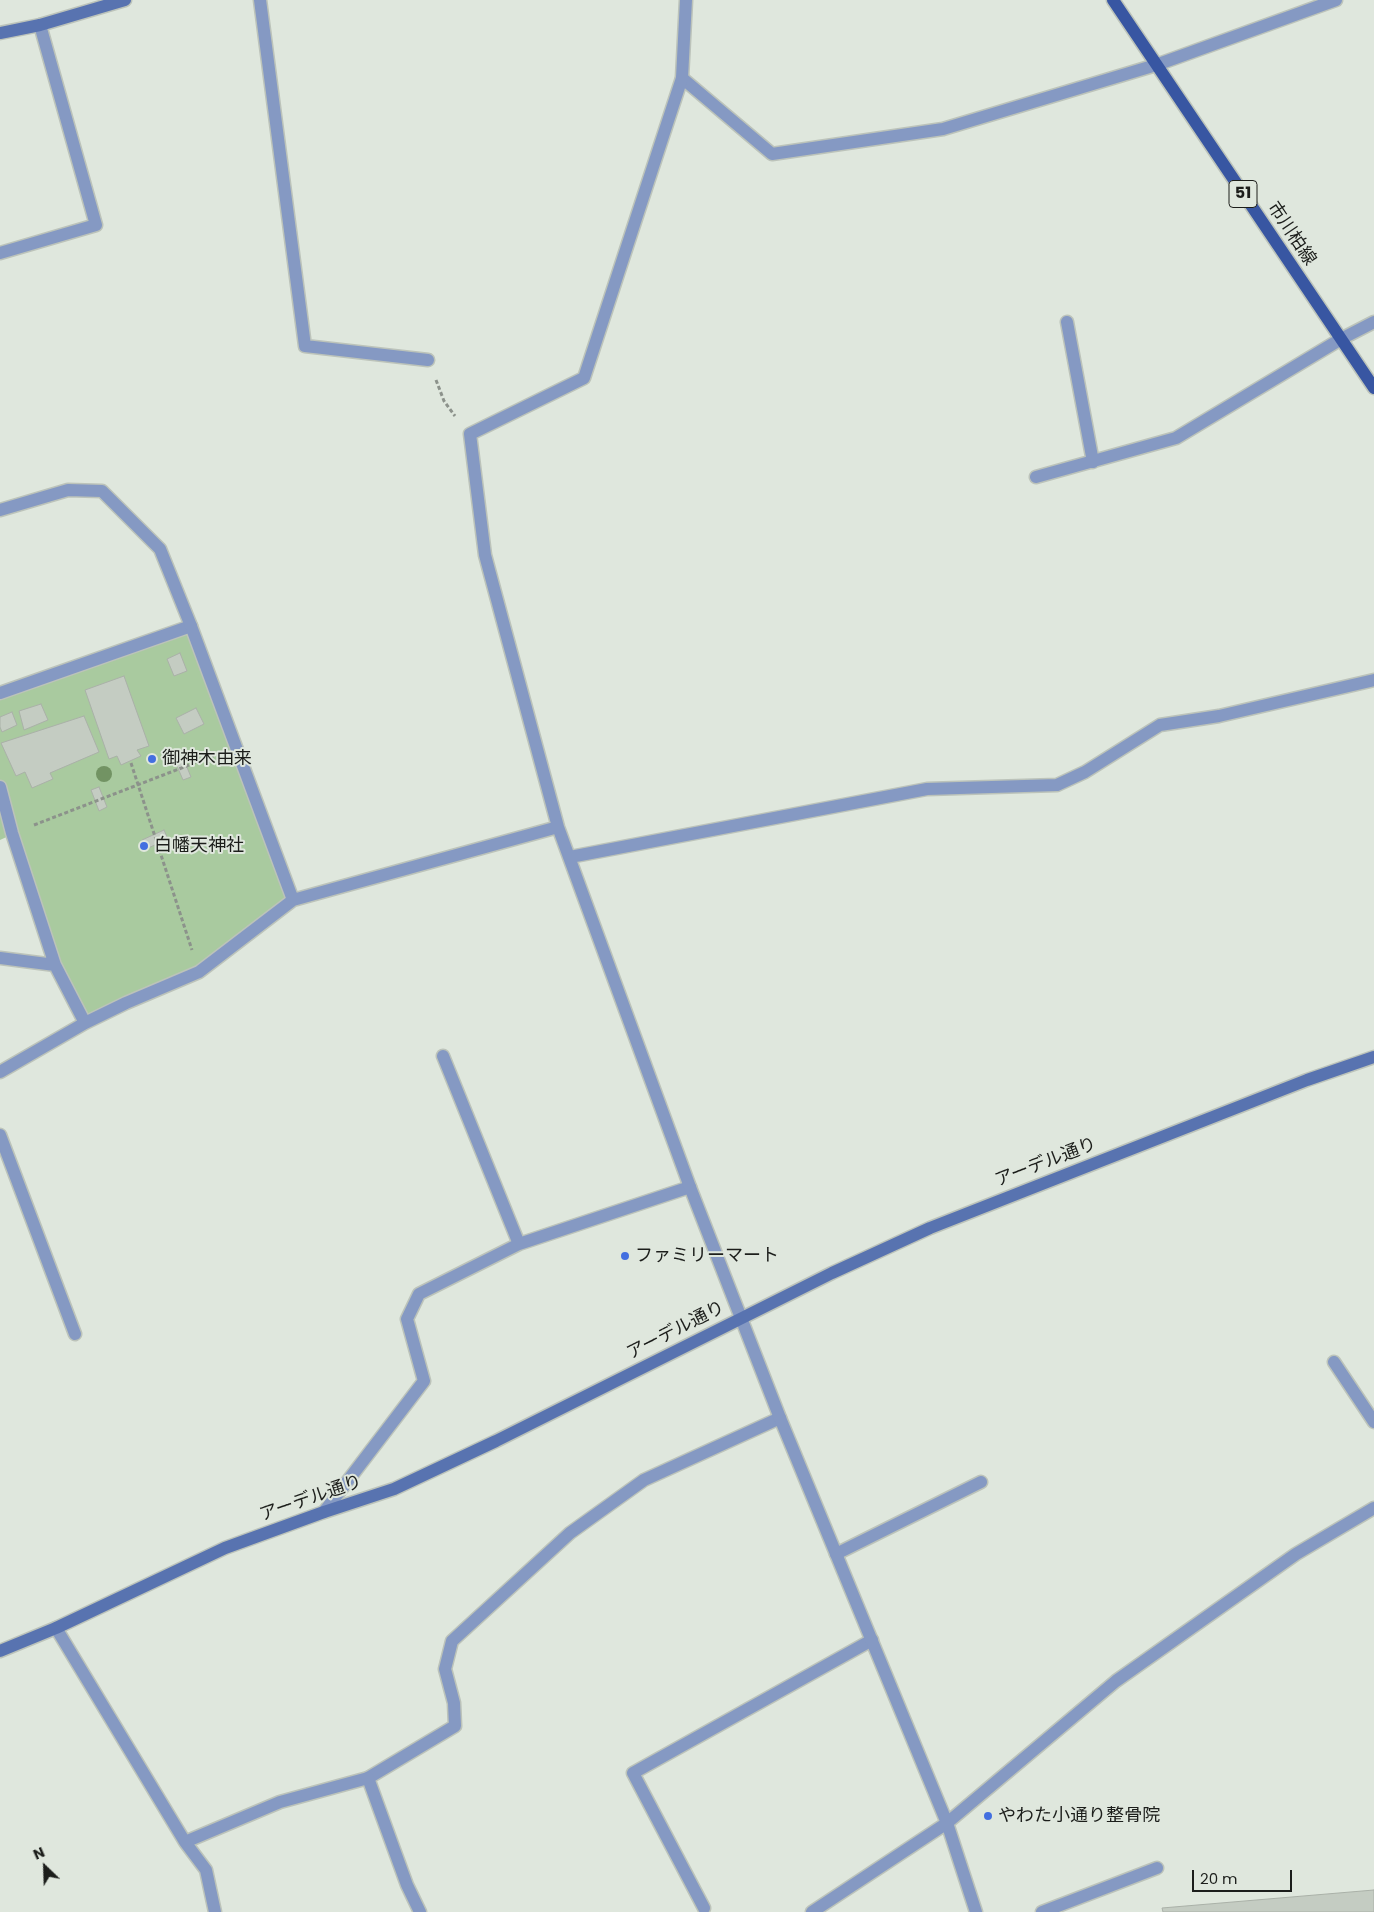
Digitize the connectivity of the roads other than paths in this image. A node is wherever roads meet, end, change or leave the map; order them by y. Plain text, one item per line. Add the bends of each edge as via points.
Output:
1 (125, 0) edge
2 (260, 0) edge
3 (686, 0) edge
4 (1113, 0) edge
5 (1336, 0) edge
6 (40, 25) junction
7 (0, 33) edge
8 (1156, 66) junction
9 (682, 78) junction
10 (0, 254) edge
11 (1067, 322) dead end
12 (1374, 322) edge
13 (1342, 339) junction
14 (428, 360) road end
15 (1374, 388) edge
16 (1093, 462) junction
17 (1036, 478) dead end
18 (0, 510) edge
19 (192, 626) junction
20 (1374, 680) edge
21 (0, 693) edge
22 (0, 788) edge
23 (558, 827) junction
24 (570, 857) junction
25 (293, 900) junction
26 (0, 958) edge
27 (55, 965) junction
28 (85, 1023) junction
29 (443, 1056) dead end
30 (1374, 1057) edge
31 (0, 1072) edge
32 (0, 1135) edge
33 (690, 1188) junction
34 (519, 1244) junction
35 (742, 1318) junction
36 (75, 1334) dead end
37 (1334, 1362) dead end
38 (780, 1418) junction
39 (1374, 1422) edge
40 (982, 1482) dead end
41 (1374, 1508) edge
42 (324, 1512) junction
43 (836, 1554) junction
44 (56, 1628) junction
45 (872, 1640) junction
46 (0, 1650) edge
47 (368, 1778) junction
48 (947, 1823) junction
49 (185, 1842) junction
50 (1157, 1868) dead end
51 (704, 1908) dead end
52 (214, 1912) edge
53 (420, 1912) edge
54 (812, 1912) edge
55 (976, 1912) edge
56 (1042, 1912) edge

1 - 6 street
2 - 14 street via 305,346
3 - 9 street
4 - 8 main road, 市川柏線 / 51
5 - 8 street
6 - 7 street
6 - 10 street via 96,225
8 - 9 street via 943,129 772,154
8 - 13 main road, 市川柏線 / 51
9 - 23 street via 584,378 470,434 485,555
11 - 16 street
12 - 13 street
13 - 15 main road, 市川柏線 / 51
13 - 16 street via 1176,438
16 - 17 street
18 - 19 street via 68,490 102,492 160,549
19 - 21 street
19 - 25 street
20 - 24 street via 1219,716 1160,725 1085,772 1057,785 927,789
22 - 27 street
23 - 24 street
23 - 25 street
24 - 33 street
25 - 28 street via 199,972
26 - 27 street
27 - 28 street
28 - 31 street
29 - 34 street
30 - 35 street, アーデル通り via 930,1228
32 - 36 street
33 - 34 street
33 - 35 street
34 - 42 street via 419,1294 408,1319 424,1381
35 - 38 street
35 - 42 street, アーデル通り via 394,1489
37 - 39 street
38 - 43 street
38 - 47 street via 644,1480 570,1533 452,1641 445,1669 454,1703 455,1726
40 - 43 street
41 - 48 street via 1296,1554 1116,1681
42 - 44 street, アーデル通り via 225,1548
43 - 45 street
44 - 46 street, アーデル通り
44 - 49 street
45 - 48 street
45 - 51 street via 633,1773
47 - 49 street via 280,1802
47 - 53 street via 406,1885
48 - 54 street
48 - 55 street
49 - 52 street via 206,1870
50 - 56 street

